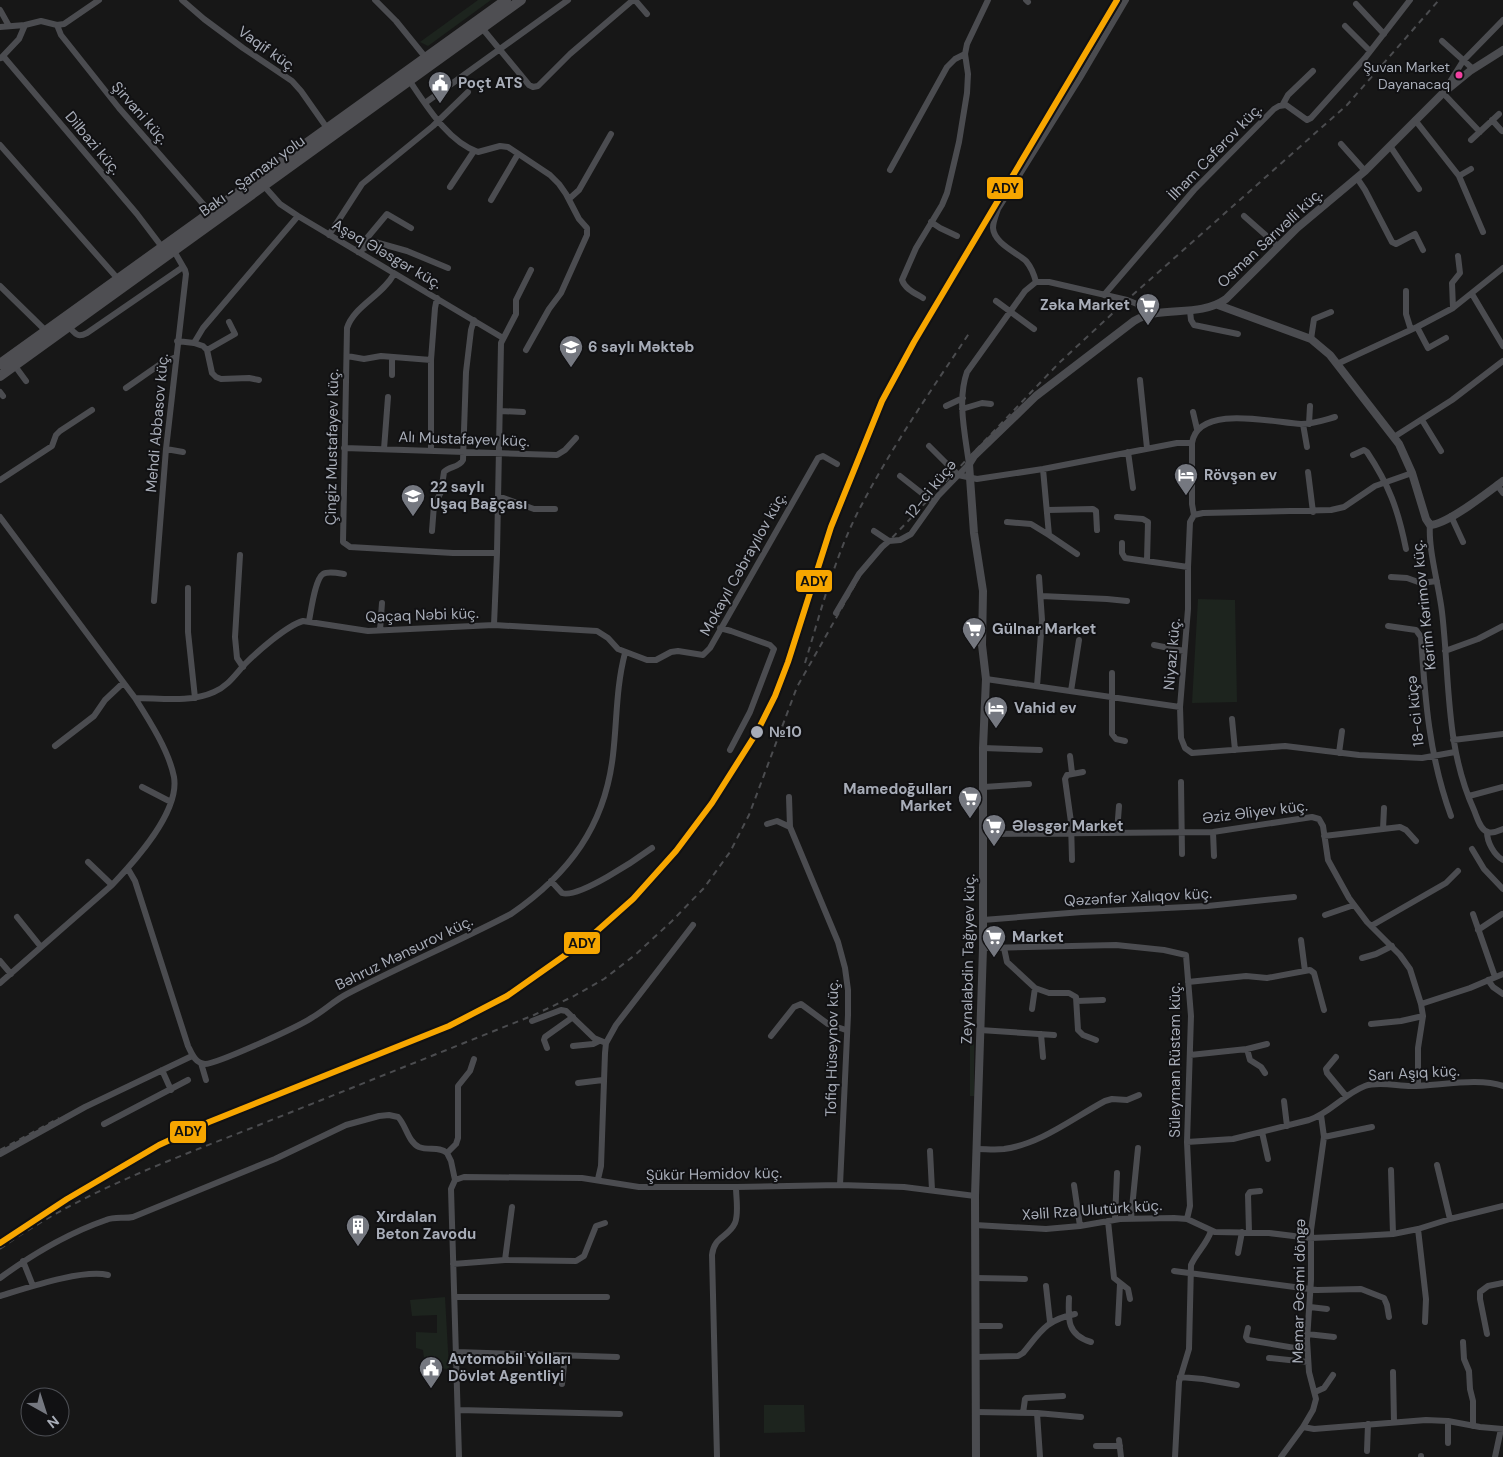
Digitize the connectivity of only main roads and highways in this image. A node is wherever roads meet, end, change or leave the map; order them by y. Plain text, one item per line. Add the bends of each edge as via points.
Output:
1 (506, 0) edge
2 (521, 0) edge
3 (0, 364) edge
4 (0, 376) edge

1 - 3 highway, Bakı - Şamaxı yolu
2 - 4 highway, Bakı - Şamaxı yolu

